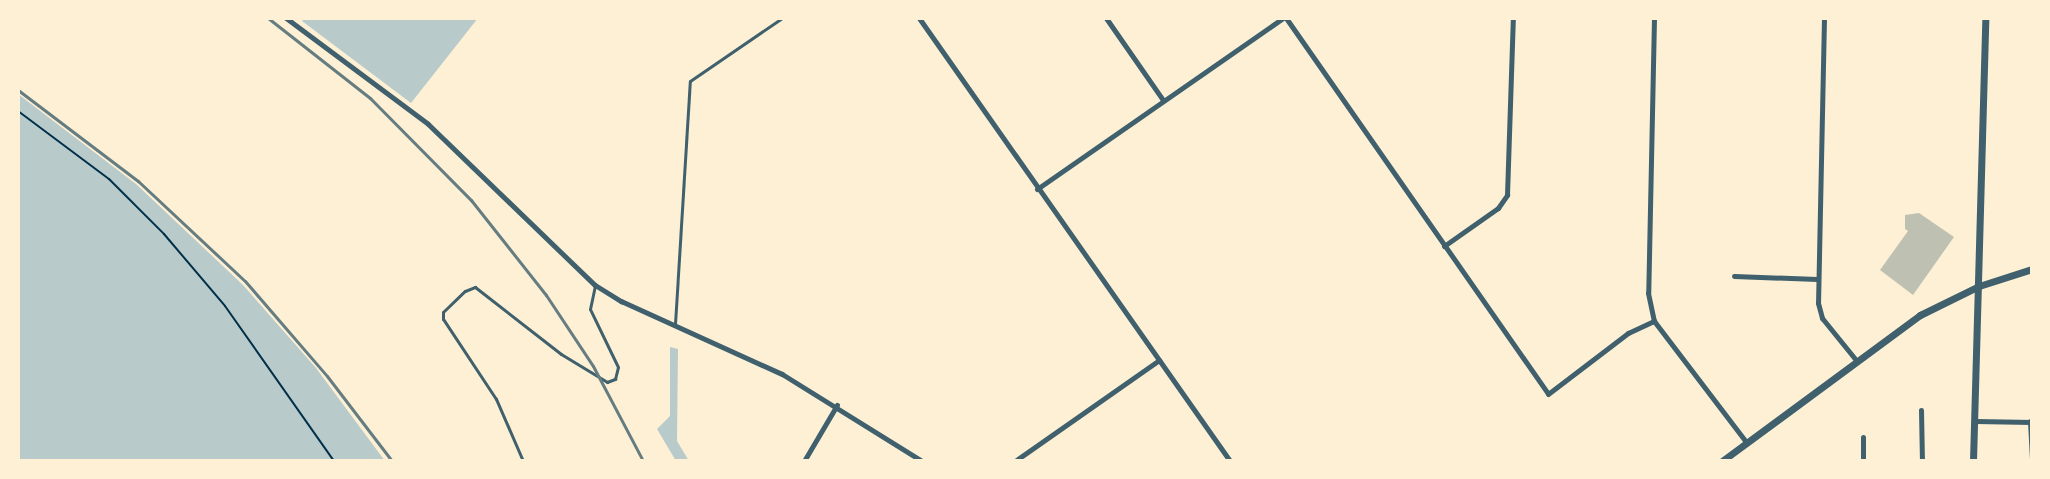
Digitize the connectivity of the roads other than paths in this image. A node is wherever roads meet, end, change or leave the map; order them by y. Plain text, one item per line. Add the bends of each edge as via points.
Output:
1 (286, 18) edge
2 (782, 18) edge
3 (919, 18) edge
4 (1106, 18) edge
5 (1285, 18) edge
6 (1513, 18) edge
7 (1654, 18) edge
8 (1824, 18) edge
9 (1985, 18) edge
10 (1164, 100) junction
11 (1037, 189) junction
12 (1444, 246) junction
13 (2032, 270) edge
14 (1734, 276) dead end
15 (1817, 279) junction
16 (595, 285) junction
17 (1978, 286) junction
18 (1653, 321) junction
19 (675, 324) junction
20 (1159, 360) junction
21 (1856, 360) junction
22 (837, 405) junction
23 (1921, 410) dead end
24 (1975, 421) junction
25 (2031, 422) edge
26 (1863, 437) dead end
27 (1747, 443) junction
28 (2032, 459) edge
29 (523, 461) edge
30 (804, 461) edge
31 (922, 461) edge
32 (1015, 461) edge
33 (1230, 461) edge
34 (1722, 461) edge
35 (1863, 461) edge
36 (1922, 461) edge
37 (1973, 461) edge

1 - 16 street via 428,124
2 - 19 lane via 690,81
3 - 11 street
4 - 10 street
5 - 10 street
5 - 12 street
6 - 12 street via 1507,195 1498,208
7 - 18 street via 1648,293
8 - 15 street
9 - 17 street
10 - 11 street
11 - 20 street
12 - 18 street via 1548,394 1628,333
13 - 17 street
14 - 15 street
15 - 21 street via 1822,318
16 - 19 street
16 - 29 lane via 590,309 618,367 615,379 608,382 598,380 475,287 467,289 443,312 443,319 496,399
17 - 21 street via 1945,300
17 - 24 street
18 - 27 street
19 - 22 street via 725,345
20 - 32 street
20 - 33 street
21 - 27 street
22 - 30 street
22 - 31 street
23 - 36 street
24 - 25 street
24 - 37 street
25 - 28 street
26 - 35 street
27 - 34 street

